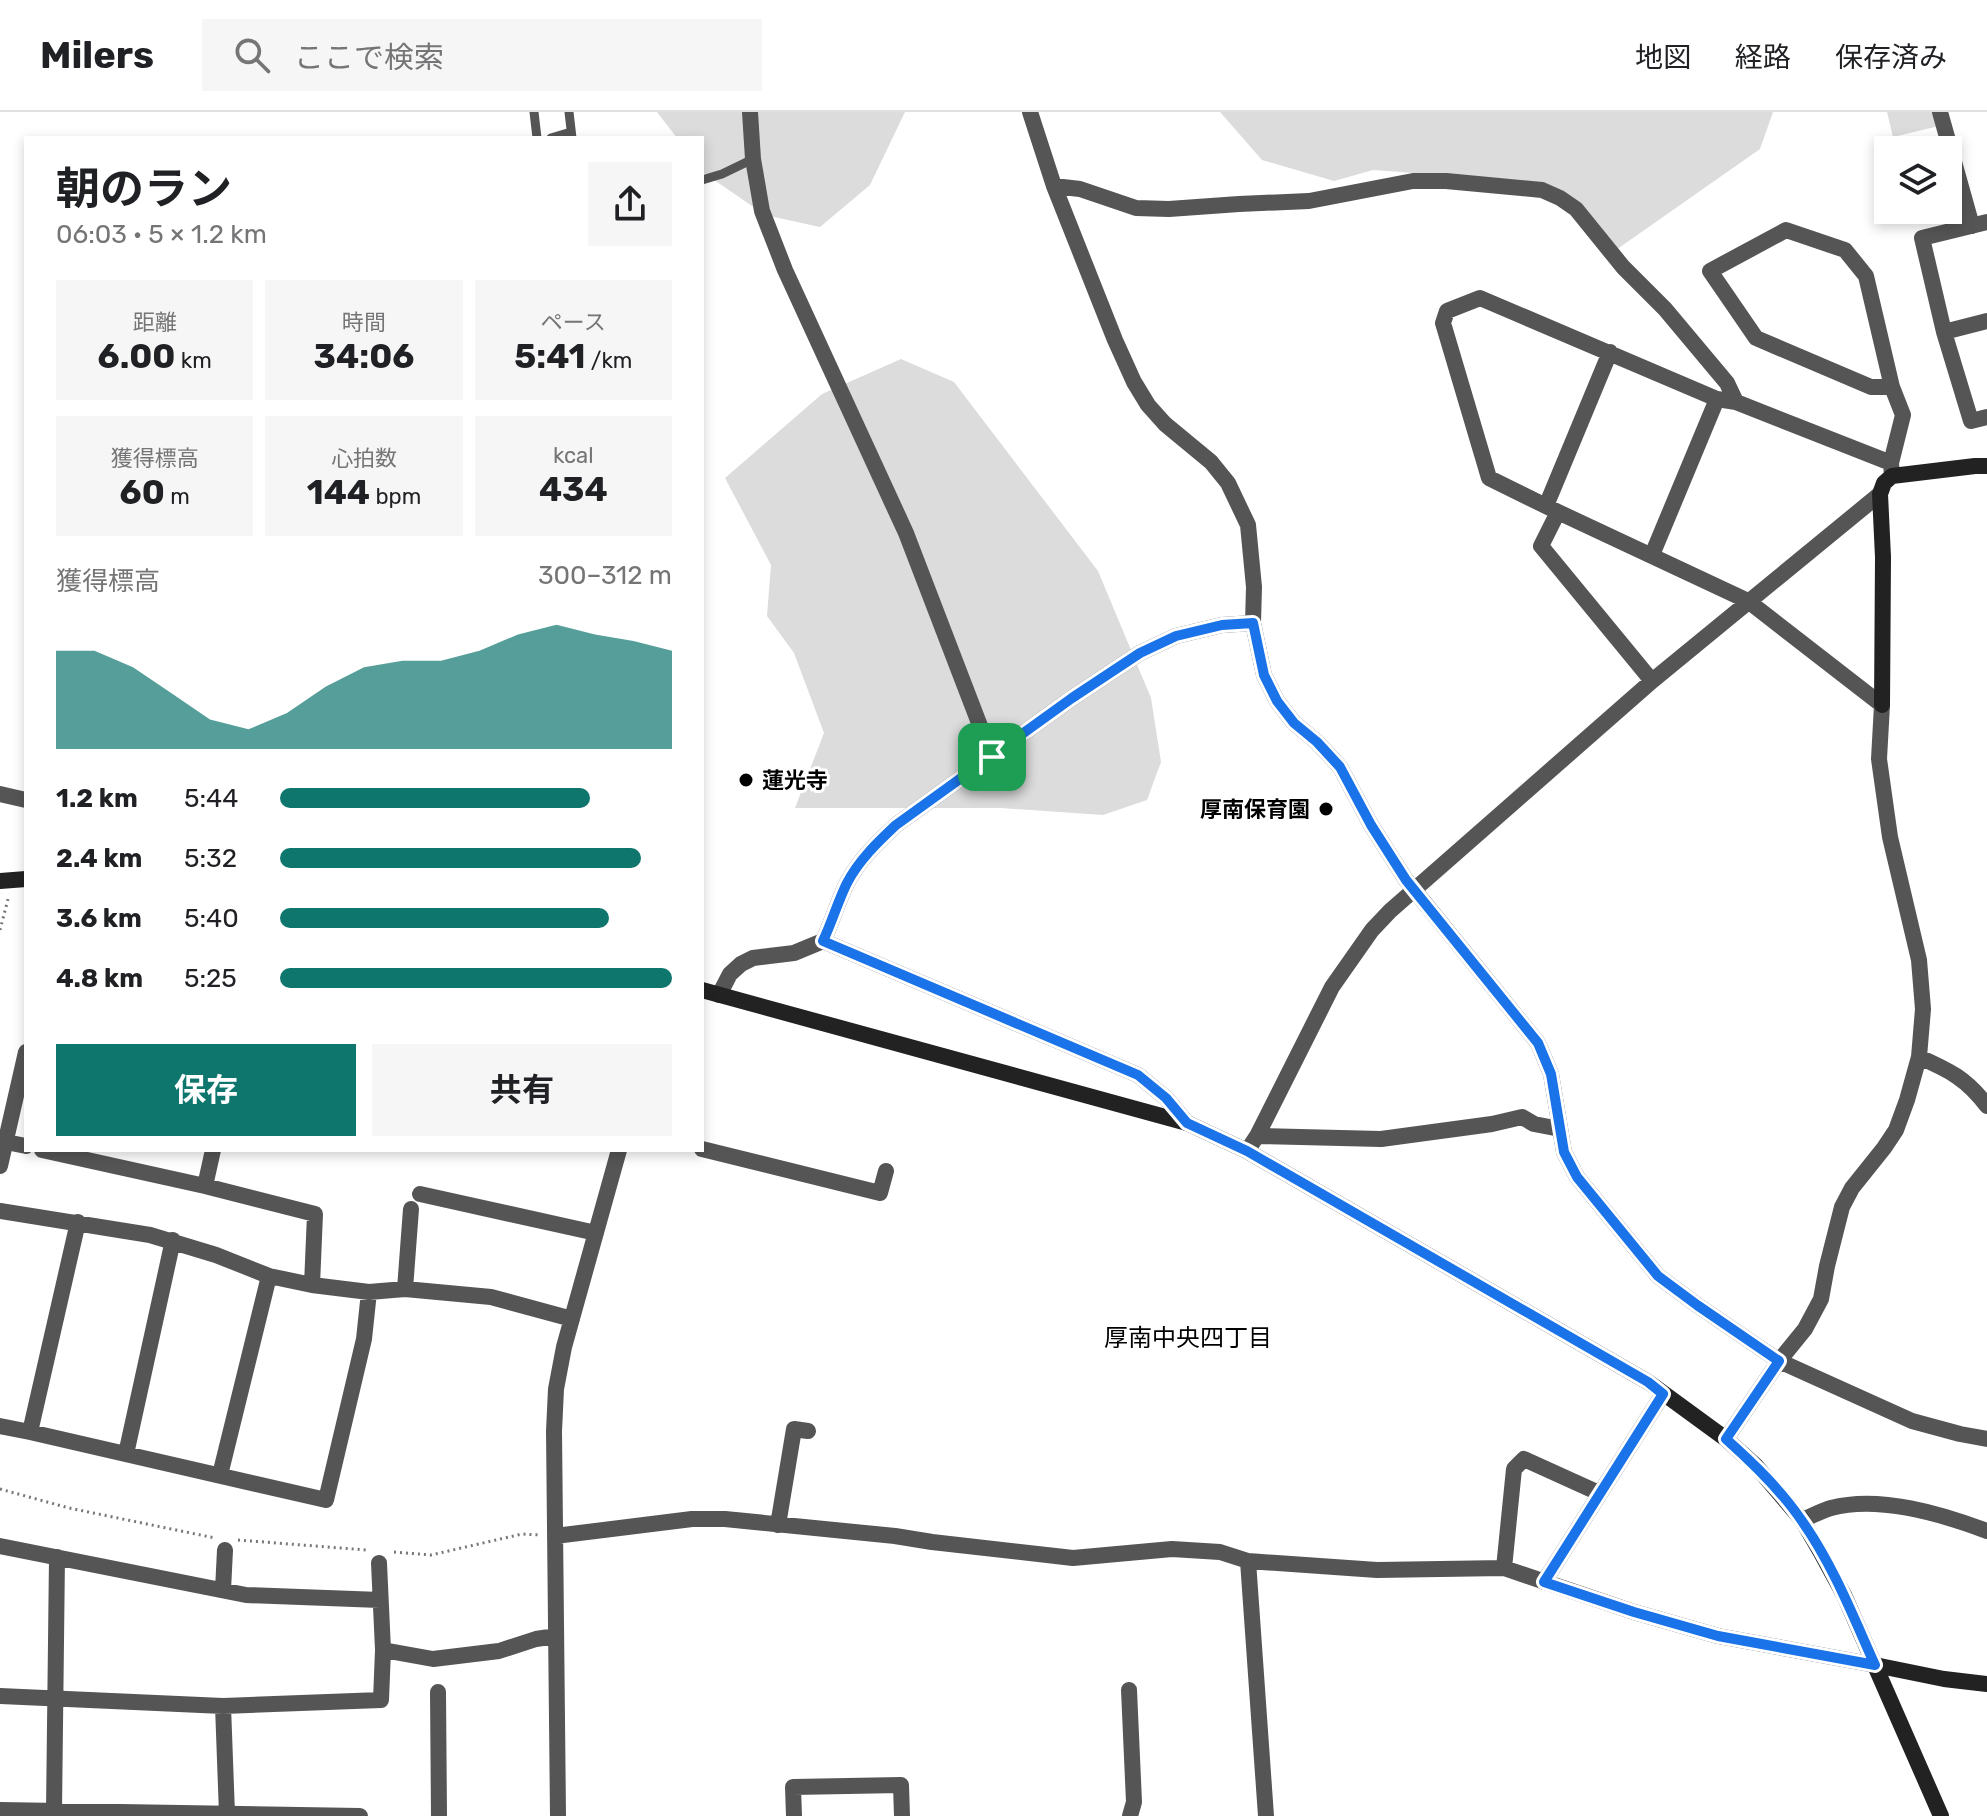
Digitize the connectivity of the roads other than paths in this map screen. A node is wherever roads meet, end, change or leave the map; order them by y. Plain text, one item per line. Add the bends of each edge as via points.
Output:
1 (534, 112) edge
2 (569, 112) edge
3 (750, 112) edge
4 (1030, 112) edge
5 (1940, 112) edge
6 (572, 135) edge
7 (537, 136) edge
8 (753, 159) junction
9 (704, 179) edge
10 (1054, 186) junction
11 (1979, 224) edge
12 (1987, 321) edge
13 (1944, 332) junction
14 (1610, 352) junction
15 (1892, 387) junction
16 (1717, 399) junction
17 (1736, 402) junction
18 (1987, 417) edge
19 (1987, 466) edge
20 (1892, 470) junction
21 (1880, 494) junction
22 (1552, 509) junction
23 (1652, 555) junction
24 (1748, 601) junction
25 (1253, 623) junction
26 (1652, 681) junction
27 (1882, 705) junction
28 (992, 757) junction
29 (0, 794) edge
30 (24, 800) edge
31 (823, 941) junction
32 (704, 991) edge
33 (719, 995) junction
34 (1919, 1057) junction
35 (24, 1061) edge
36 (1987, 1106) edge
37 (1187, 1123) junction
38 (1560, 1129) junction
39 (1257, 1136) junction
40 (6, 1142) junction
41 (24, 1146) edge
42 (704, 1149) edge
43 (1247, 1151) junction
44 (51, 1152) edge
45 (213, 1152) edge
46 (618, 1152) edge
47 (0, 1166) edge
48 (886, 1171) dead end
49 (205, 1186) junction
50 (420, 1194) dead end
51 (411, 1209) dead end
52 (0, 1211) edge
53 (78, 1222) junction
54 (596, 1233) junction
55 (173, 1240) junction
56 (269, 1276) junction
57 (312, 1285) junction
58 (405, 1289) junction
59 (369, 1292) junction
60 (572, 1319) junction
61 (1779, 1361) junction
62 (1663, 1394) junction
63 (0, 1426) edge
64 (808, 1431) dead end
65 (30, 1432) junction
66 (1726, 1439) junction
67 (1987, 1439) edge
68 (126, 1454) junction
69 (220, 1475) junction
70 (1599, 1493) junction
71 (1802, 1520) junction
72 (778, 1525) junction
73 (1987, 1531) edge
74 (555, 1536) junction
75 (225, 1543) road end
76 (0, 1546) edge
77 (378, 1555) road end
78 (57, 1557) junction
79 (1248, 1561) junction
80 (1504, 1568) junction
81 (1544, 1582) junction
82 (223, 1590) junction
83 (380, 1600) junction
84 (556, 1636) junction
85 (383, 1650) junction
86 (1875, 1665) junction
87 (1987, 1684) edge
88 (1129, 1690) dead end
89 (438, 1692) dead end
90 (0, 1696) edge
91 (54, 1699) junction
92 (223, 1706) junction
93 (0, 1810) edge
94 (54, 1811) junction
95 (227, 1814) junction
96 (360, 1816) edge
97 (439, 1816) edge
98 (558, 1816) edge
99 (794, 1816) edge
100 (902, 1816) edge
101 (1130, 1816) edge
102 (1266, 1816) edge
103 (1941, 1816) edge

1 - 7 lane
2 - 6 lane
3 - 8 street
4 - 10 street
5 - 11 street
8 - 9 lane
8 - 28 street via 762,211 785,270 906,533
10 - 17 street via 1158,209 1309,201 1413,181 1542,190 1576,209 1718,372
10 - 25 street via 1115,340 1148,405 1211,462 1239,503 1248,525
11 - 13 street via 1922,238
12 - 13 street
13 - 18 street via 1971,421
14 - 16 street
14 - 22 street
14 - 22 street via 1480,298 1447,311 1443,323 1489,478
15 - 15 street via 1866,276 1845,250 1786,230 1710,271 1756,338 1871,387
15 - 20 street via 1903,415
16 - 17 street
16 - 23 street
17 - 20 street
19 - 20 street
20 - 21 street
21 - 24 street
21 - 27 street
22 - 23 street
22 - 26 street via 1541,546
23 - 24 street
24 - 26 street
24 - 27 street
25 - 28 street via 1176,636 1140,653
25 - 38 street, bridge via 1264,675 1277,701 1340,767 1406,880 1538,1043 1551,1074
26 - 39 street via 1372,930 1332,987
27 - 34 street via 1879,759 1890,837 1919,960
28 - 31 street via 874,845 848,881
29 - 30 street
31 - 33 street via 741,964
31 - 37 street via 1138,1075
32 - 33 street
33 - 37 street
34 - 36 street via 1952,1071
34 - 61 street via 1896,1130 1842,1207 1821,1299
35 - 40 street
37 - 43 street
38 - 39 street via 1522,1117 1381,1139
38 - 61 street via 1577,1177 1658,1276
39 - 43 street
40 - 41 street
40 - 47 street
42 - 48 street via 880,1193
43 - 62 street
44 - 49 street
45 - 49 street
46 - 54 street
49 - 57 street via 315,1214
50 - 54 street
51 - 58 street
52 - 53 street
53 - 55 street
53 - 65 street
54 - 60 street
55 - 56 street
55 - 68 street
56 - 57 street
56 - 69 street
57 - 59 street
58 - 59 street
58 - 60 street via 491,1297
59 - 69 street via 364,1339 326,1500
60 - 74 street via 556,1389
61 - 66 street
61 - 67 street via 1912,1421
62 - 66 street
62 - 70 street
63 - 65 street
64 - 72 street via 794,1429
65 - 68 street
66 - 71 street
68 - 69 street
70 - 80 street via 1524,1459 1514,1469
70 - 81 street
71 - 73 street via 1830,1508 1881,1504
71 - 86 street
72 - 74 street via 692,1519
72 - 79 street via 1073,1558 1172,1549 1220,1552
74 - 84 street
75 - 82 street
76 - 78 street
77 - 83 street
78 - 82 street
78 - 91 street
79 - 80 street via 1377,1570
79 - 102 street
80 - 81 street
81 - 86 street via 1718,1636
82 - 83 street
83 - 85 street
84 - 85 street via 499,1651 433,1659
84 - 98 street
85 - 92 street via 381,1700
86 - 87 street
86 - 103 street
88 - 101 street via 1134,1802
89 - 97 street
90 - 91 street
91 - 92 street
91 - 94 street
92 - 95 street
93 - 94 street
94 - 95 street
95 - 96 street
99 - 100 street via 793,1787 901,1785

